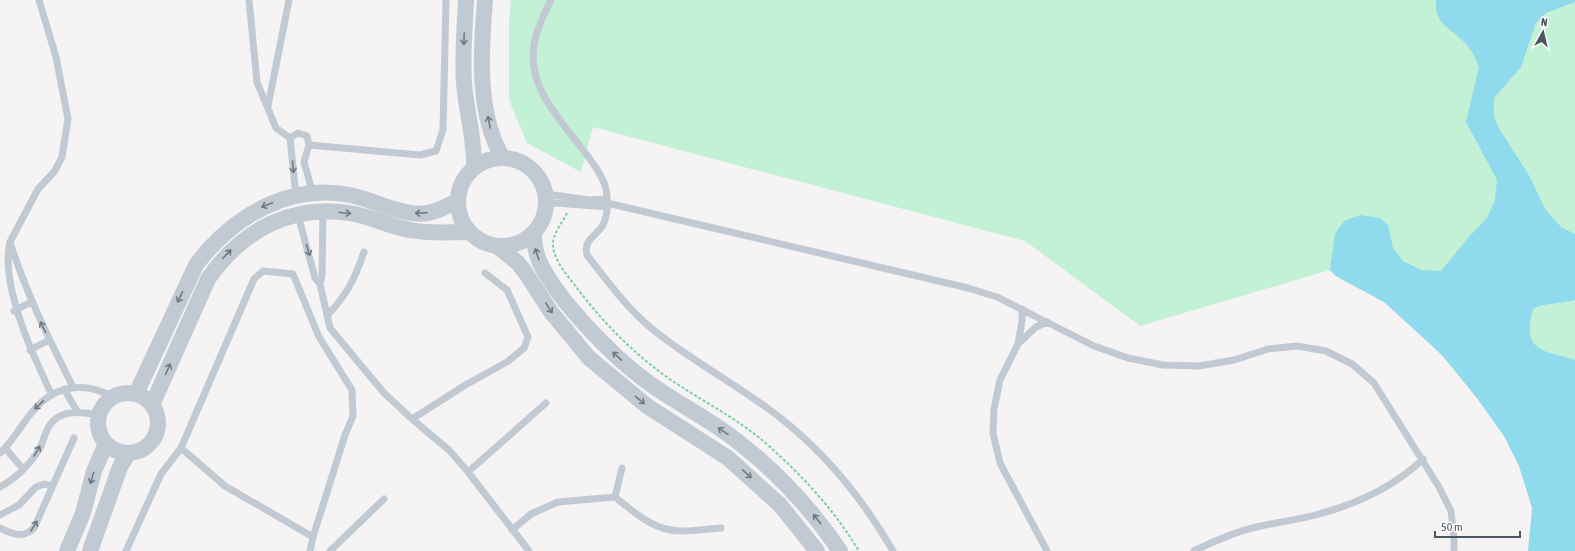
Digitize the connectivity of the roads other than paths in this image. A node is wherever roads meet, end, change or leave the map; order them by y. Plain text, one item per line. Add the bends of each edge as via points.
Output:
1 (38, 0) edge
2 (249, 0) edge
3 (290, 0) edge
4 (446, 0) edge
5 (466, 0) edge
6 (485, 0) edge
7 (550, 0) edge
8 (268, 106) junction
9 (290, 138) junction
10 (309, 145) junction
11 (503, 158) junction
12 (474, 168) junction
13 (305, 195) junction
14 (546, 199) junction
15 (457, 201) junction
16 (607, 203) junction
17 (310, 213) junction
18 (468, 232) junction
19 (534, 234) junction
20 (10, 242) junction
21 (498, 247) junction
22 (364, 252) dead end
23 (485, 273) dead end
24 (320, 284) junction
25 (31, 302) junction
26 (1022, 309) junction
27 (14, 311) junction
28 (326, 316) junction
29 (1047, 322) junction
30 (49, 340) junction
31 (1018, 344) junction
32 (30, 350) junction
33 (73, 387) junction
34 (64, 389) junction
35 (136, 394) junction
36 (52, 395) junction
37 (113, 397) junction
38 (546, 403) dead end
39 (152, 405) junction
40 (77, 412) junction
41 (99, 415) junction
42 (412, 419) junction
43 (74, 438) dead end
44 (106, 444) junction
45 (182, 448) junction
46 (3, 450) edge
47 (128, 454) junction
48 (1423, 459) junction
49 (622, 468) dead end
50 (23, 469) junction
51 (468, 472) junction
52 (52, 486) junction
53 (0, 487) edge
54 (615, 497) junction
55 (384, 499) dead end
56 (85, 501) junction
57 (106, 508) junction
58 (0, 515) edge
59 (0, 528) edge
60 (721, 528) dead end
61 (512, 530) junction
62 (313, 537) junction
63 (823, 549) edge
64 (67, 551) edge
65 (90, 551) edge
66 (126, 551) edge
67 (310, 551) edge
68 (330, 551) edge
69 (529, 551) edge
70 (893, 551) edge
71 (1047, 551) edge
72 (1194, 551) edge
73 (1454, 551) edge

1 - 20 lane via 56,57 68,119 62,157 54,172 38,189
2 - 8 lane via 257,82
3 - 8 lane
4 - 10 lane via 443,130 436,151 420,155
5 -> 12 street via 464,82 473,138
11 -> 6 street via 491,133 483,82
7 - 16 lane via 534,46 533,64 537,82 544,98 600,173
8 - 9 lane via 276,128
9 - 10 lane via 298,133 307,136
9 -> 13 lane
10 - 13 lane via 304,162
11 - 12 street via 493,159
11 - 14 street via 526,165 535,173 542,182
12 - 15 street via 465,177
15 -> 13 street via 435,212 411,213 349,195
13 - 17 street
13 -> 35 street via 262,207 243,218 209,247 186,285
14 - 16 lane
14 - 16 lane via 570,204
14 - 19 street via 540,225
15 - 18 street via 462,222
16 - 26 lane via 968,288 997,297
16 - 70 lane via 603,224 588,241 586,250 587,255 616,293 650,327 688,356 782,419 818,451 851,487 879,526
17 -> 18 street via 354,214 410,230
17 - 24 lane via 322,276
17 -> 24 lane via 315,278
39 -> 17 street via 208,278 221,261 252,233 271,223
18 - 21 street via 482,242
19 - 21 street via 517,244
63 -> 19 street via 816,518 795,494 746,448 649,383 614,354 581,319 546,273 536,251
20 - 25 lane
20 - 27 lane via 4,253 4,272 6,290
21 -> 63 street via 518,262 551,312 590,358 647,406 733,462
22 - 28 lane via 344,298
23 - 42 lane via 507,290 528,337 524,348 507,362
24 - 28 lane
25 - 27 lane
30 -> 25 lane
26 - 29 lane
26 - 31 lane
27 - 32 lane
28 - 42 lane via 330,328 368,376
29 - 31 lane via 1026,335
29 - 48 lane via 1101,349 1163,365 1199,366 1234,360 1268,349 1297,346 1326,351 1352,364 1374,383
30 - 32 lane
30 - 33 lane
31 - 71 lane via 1000,380 994,408 993,433 1000,463
32 - 36 lane
33 - 34 lane
33 - 37 lane via 97,390
34 - 36 lane
34 - 40 lane
35 - 37 street via 120,394
35 - 39 street
36 -> 46 lane via 34,410
37 - 41 street
38 - 51 lane
39 - 47 street via 158,418 154,440 143,450
40 - 41 lane
50 -> 40 lane via 35,456 53,421 64,414
41 - 44 street via 98,430
42 - 51 lane via 449,450
43 - 52 lane
44 - 47 street via 120,453
44 -> 56 street
45 - 62 lane via 225,486
45 - 62 lane via 254,279 263,271 294,274 319,337 352,390 353,416
45 - 66 lane via 161,474
46 - 50 lane
47 - 57 street via 120,467
48 - 72 lane via 1388,486 1348,504 1320,514 1256,527 1227,536
48 - 73 lane via 1451,511
49 - 54 lane
50 - 53 lane
51 - 61 lane
52 - 58 lane via 44,484 36,487 18,505
59 -> 52 lane via 18,535 31,531
54 - 60 lane via 639,517 654,525 679,531
54 - 61 lane via 558,502 531,514
55 - 68 lane
56 - 57 street
56 - 64 street via 83,513
57 - 65 street
61 - 69 lane
62 - 67 lane

